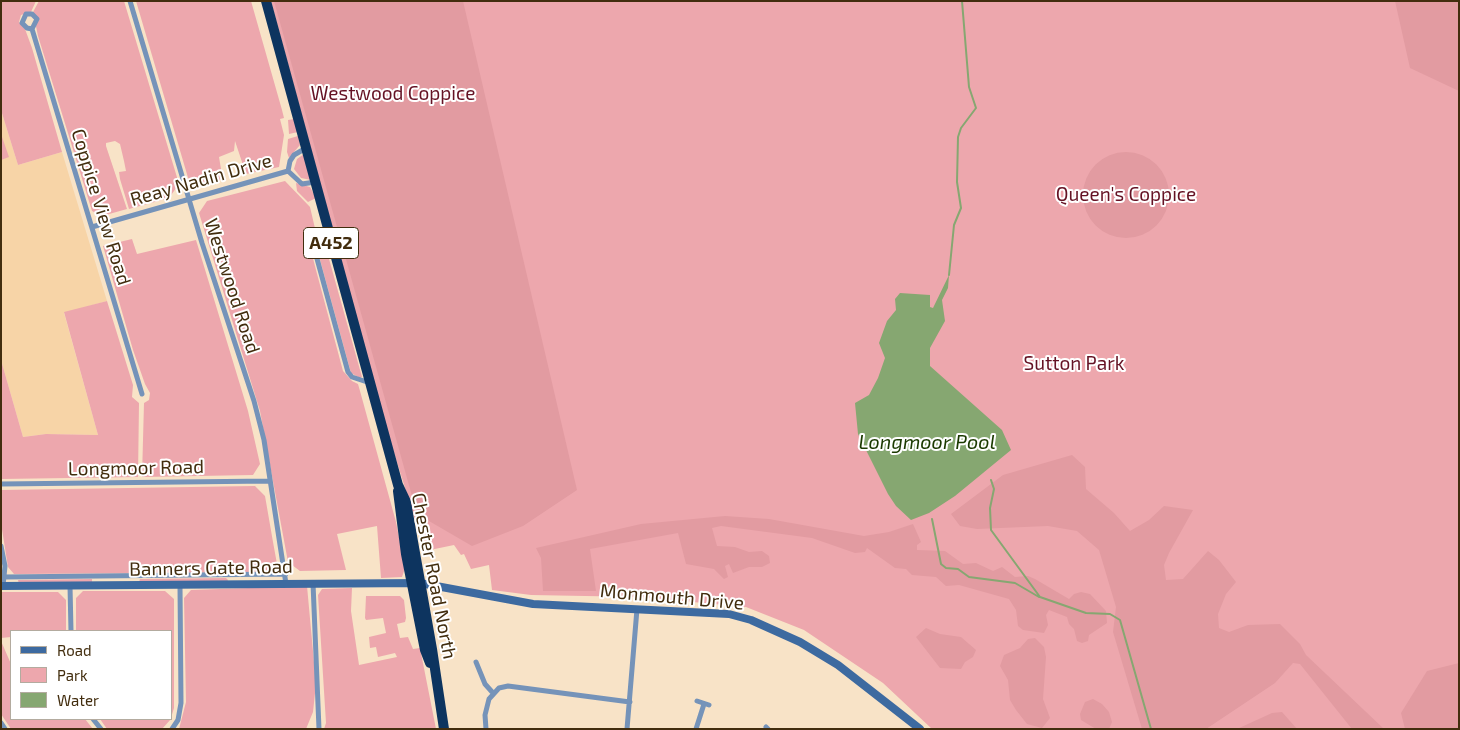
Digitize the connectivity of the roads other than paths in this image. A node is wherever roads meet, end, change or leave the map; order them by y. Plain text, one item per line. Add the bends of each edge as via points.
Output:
1 (130, 1) edge
2 (266, 1) edge
3 (32, 29) dead end
4 (307, 148) junction
5 (288, 171) junction
6 (316, 182) junction
7 (189, 198) junction
8 (92, 227) junction
9 (330, 237) junction
10 (370, 383) junction
11 (142, 394) dead end
12 (270, 481) junction
13 (1, 484) edge
14 (1, 546) edge
15 (286, 574) junction
16 (313, 582) junction
17 (3, 583) edge
18 (416, 583) junction
19 (286, 584) junction
20 (70, 586) junction
21 (180, 586) junction
22 (637, 609) junction
23 (71, 630) edge
24 (476, 662) dead end
25 (493, 692) junction
26 (697, 701) dead end
27 (630, 702) junction
28 (1, 723) edge
29 (5, 729) edge
30 (172, 729) edge
31 (319, 729) edge
32 (444, 729) edge
33 (486, 729) edge
34 (627, 729) edge
35 (696, 729) edge
36 (920, 729) edge

1 - 7 street, Westwood Road
2 - 4 highway, Chester Road North / A452
3 - 8 street, Coppice View Road
4 - 5 street, Reay Nadin Drive via 294,154
4 - 6 highway, Chester Road North / A452
5 - 6 street, Reay Nadin Drive via 302,184
5 - 7 street, Reay Nadin Drive
6 - 9 highway, Chester Road North / A452
7 - 8 street, Reay Nadin Drive
7 - 12 street, Westwood Road via 254,401
8 - 11 street, Coppice View Road
9 - 10 highway, Chester Road North / A452
9 - 10 street via 315,240 313,244 348,372 352,378
10 - 18 highway, Chester Road North / A452 via 398,485 406,502
12 - 13 street, Longmoor Road
12 - 15 street, Westwood Road
14 - 17 street
15 - 17 street, Banners Gate Road
15 - 19 street, Westwood Road
16 - 18 street, Banners Gate Road
16 - 19 street, Banners Gate Road
16 - 31 street
17 - 20 street, Banners Gate Road
18 - 22 street, Monmouth Drive via 509,601
18 - 32 highway, Chester Road North / A452 via 425,650 436,675
19 - 21 street, Banners Gate Road
20 - 21 street, Banners Gate Road
20 - 23 street
21 - 30 street via 180,703 178,720
22 - 27 street
22 - 36 street, Monmouth Drive via 729,614 772,628 838,665
24 - 25 street via 485,684
25 - 27 street via 508,686 523,687
25 - 33 street via 485,715
26 - 35 street via 707,705
27 - 34 street
28 - 29 street

